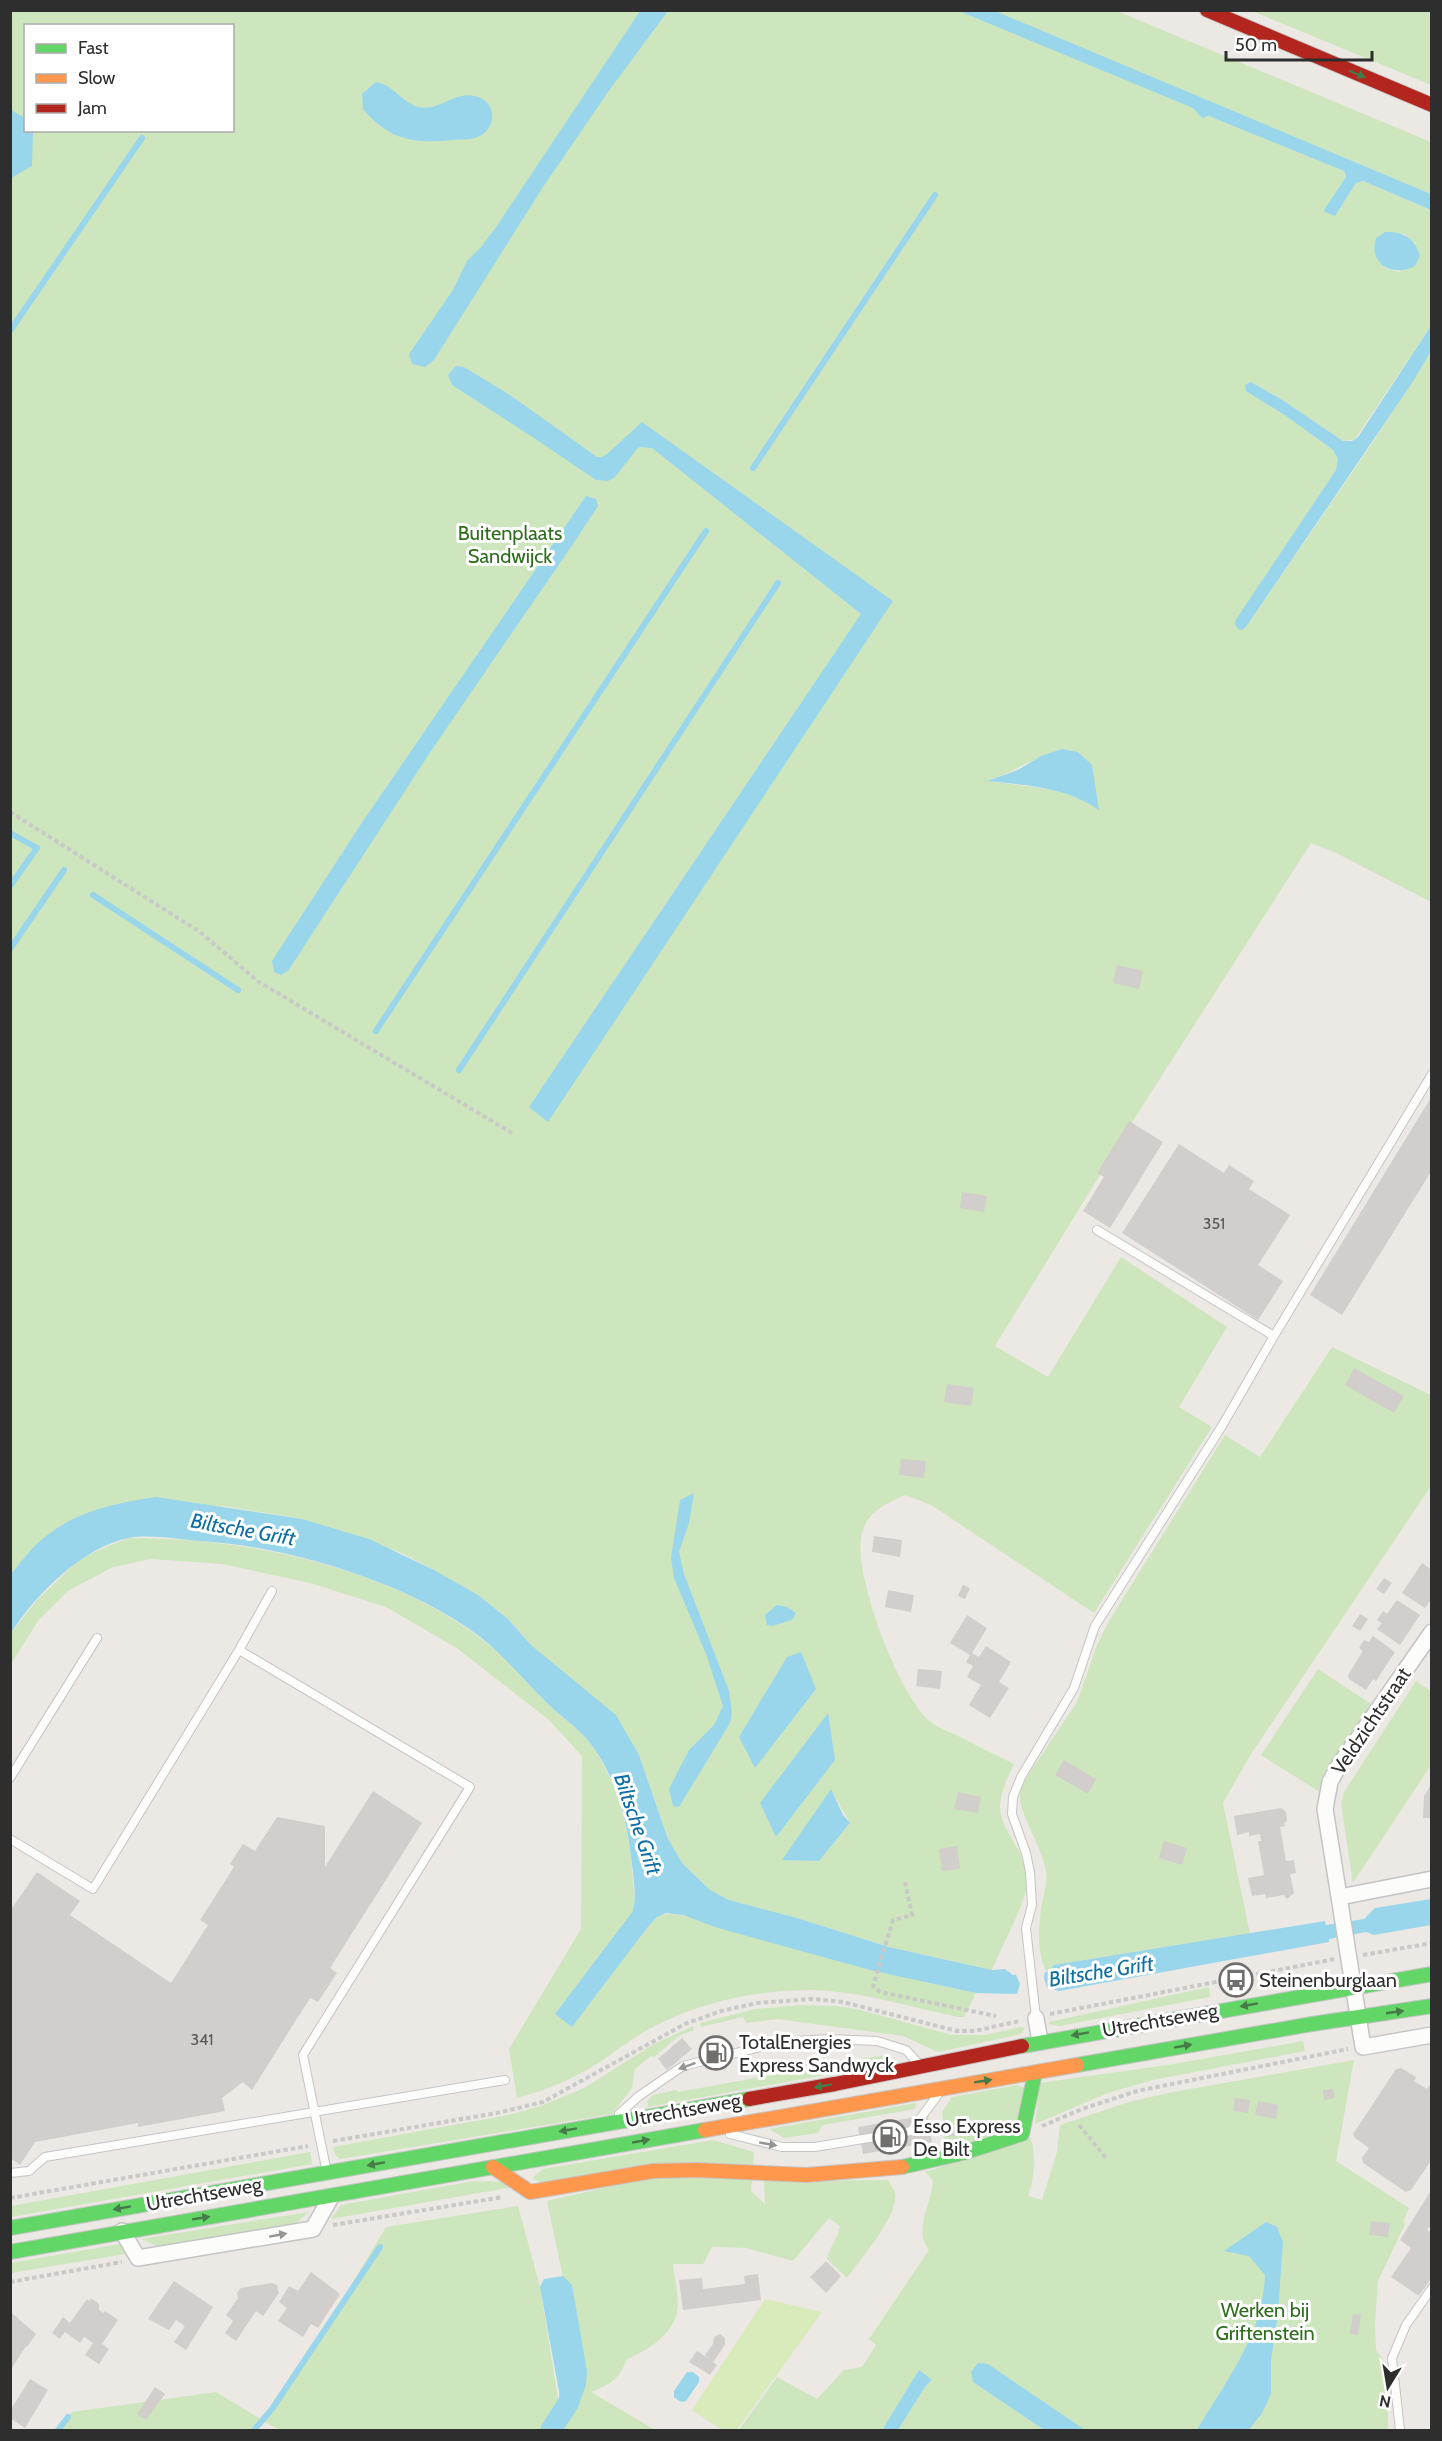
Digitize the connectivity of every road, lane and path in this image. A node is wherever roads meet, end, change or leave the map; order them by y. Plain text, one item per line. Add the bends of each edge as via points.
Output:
1 (1207, 10) edge
2 (1431, 105) edge
3 (10, 812) edge
4 (1431, 1074) edge
5 (512, 1133) dead end
6 (1097, 1230) dead end
7 (1274, 1336) junction
8 (272, 1591) dead end
9 (1431, 1632) edge
10 (97, 1638) dead end
11 (239, 1650) junction
12 (10, 1778) edge
13 (10, 1839) edge
14 (1431, 1879) edge
15 (905, 1882) dead end
16 (1340, 1897) junction
17 (1431, 1943) edge
18 (1349, 1957) junction
19 (1431, 1974) edge
20 (1354, 1987) junction
21 (1431, 2006) edge
22 (996, 2016) dead end
23 (1358, 2017) junction
24 (1036, 2018) joint
25 (1431, 2035) edge
26 (1040, 2042) junction
27 (1364, 2047) junction
28 (921, 2068) junction
29 (1035, 2073) junction
30 (505, 2080) dead end
31 (942, 2088) junction
32 (313, 2111) junction
33 (610, 2123) junction
34 (1079, 2125) dead end
35 (711, 2129) junction
36 (1022, 2134) junction
37 (1106, 2158) dead end
38 (493, 2167) junction
39 (10, 2173) edge
40 (327, 2173) junction
41 (530, 2192) junction
42 (331, 2197) junction
43 (10, 2228) edge
44 (313, 2229) junction
45 (122, 2231) junction
46 (10, 2252) edge
47 (138, 2258) junction
48 (10, 2282) edge
49 (1431, 2288) edge
50 (1400, 2430) edge

1 -> 2 main road
3 - 5 path via 200,932 259,982
4 - 7 lane
6 - 7 lane
7 - 24 lane via 1222,1426 1095,1626 1074,1688 1021,1776 1013,1797 1014,1825 1030,1872 1032,1905 1026,1928
8 - 11 lane
9 - 16 street, Veldzichtstraat via 1330,1782 1324,1809
10 - 12 lane
11 - 13 lane via 93,1888
11 - 32 lane via 470,1787 303,2055
14 - 16 street
15 - 22 path via 912,1915 893,1920 873,1986 880,1992
16 - 18 street, Veldzichtstraat
17 - 18 path
18 - 20 street
19 - 20 main road, Utrechtseweg
20 - 23 street
20 -> 26 main road, Utrechtseweg
23 -> 21 main road, Utrechtseweg
23 - 27 street
29 -> 23 main road, Utrechtseweg
24 - 26 street
25 - 27 street
26 - 28 main road, Utrechtseweg
27 - 36 path via 1137,2091
28 -> 33 main road, Utrechtseweg
28 -> 33 lane via 906,2050 877,2041 781,2042 683,2066 639,2096
31 -> 29 main road, Utrechtseweg
29 - 36 main road
30 - 32 lane
31 - 35 main road, Utrechtseweg
35 -> 31 lane via 782,2147 815,2147 911,2131
32 - 39 lane via 45,2157 29,2171
32 - 40 lane
33 -> 40 main road, Utrechtseweg
34 - 37 path
38 -> 35 main road, Utrechtseweg
36 - 41 main road via 961,2154 829,2175 670,2170
38 - 41 main road
38 - 42 main road, Utrechtseweg
40 -> 43 main road, Utrechtseweg
41 - 44 path
42 - 44 street
45 -> 42 main road, Utrechtseweg
47 -> 44 street
45 - 46 main road, Utrechtseweg
45 - 47 street
47 - 48 path
49 - 50 lane via 1406,2325 1392,2358

